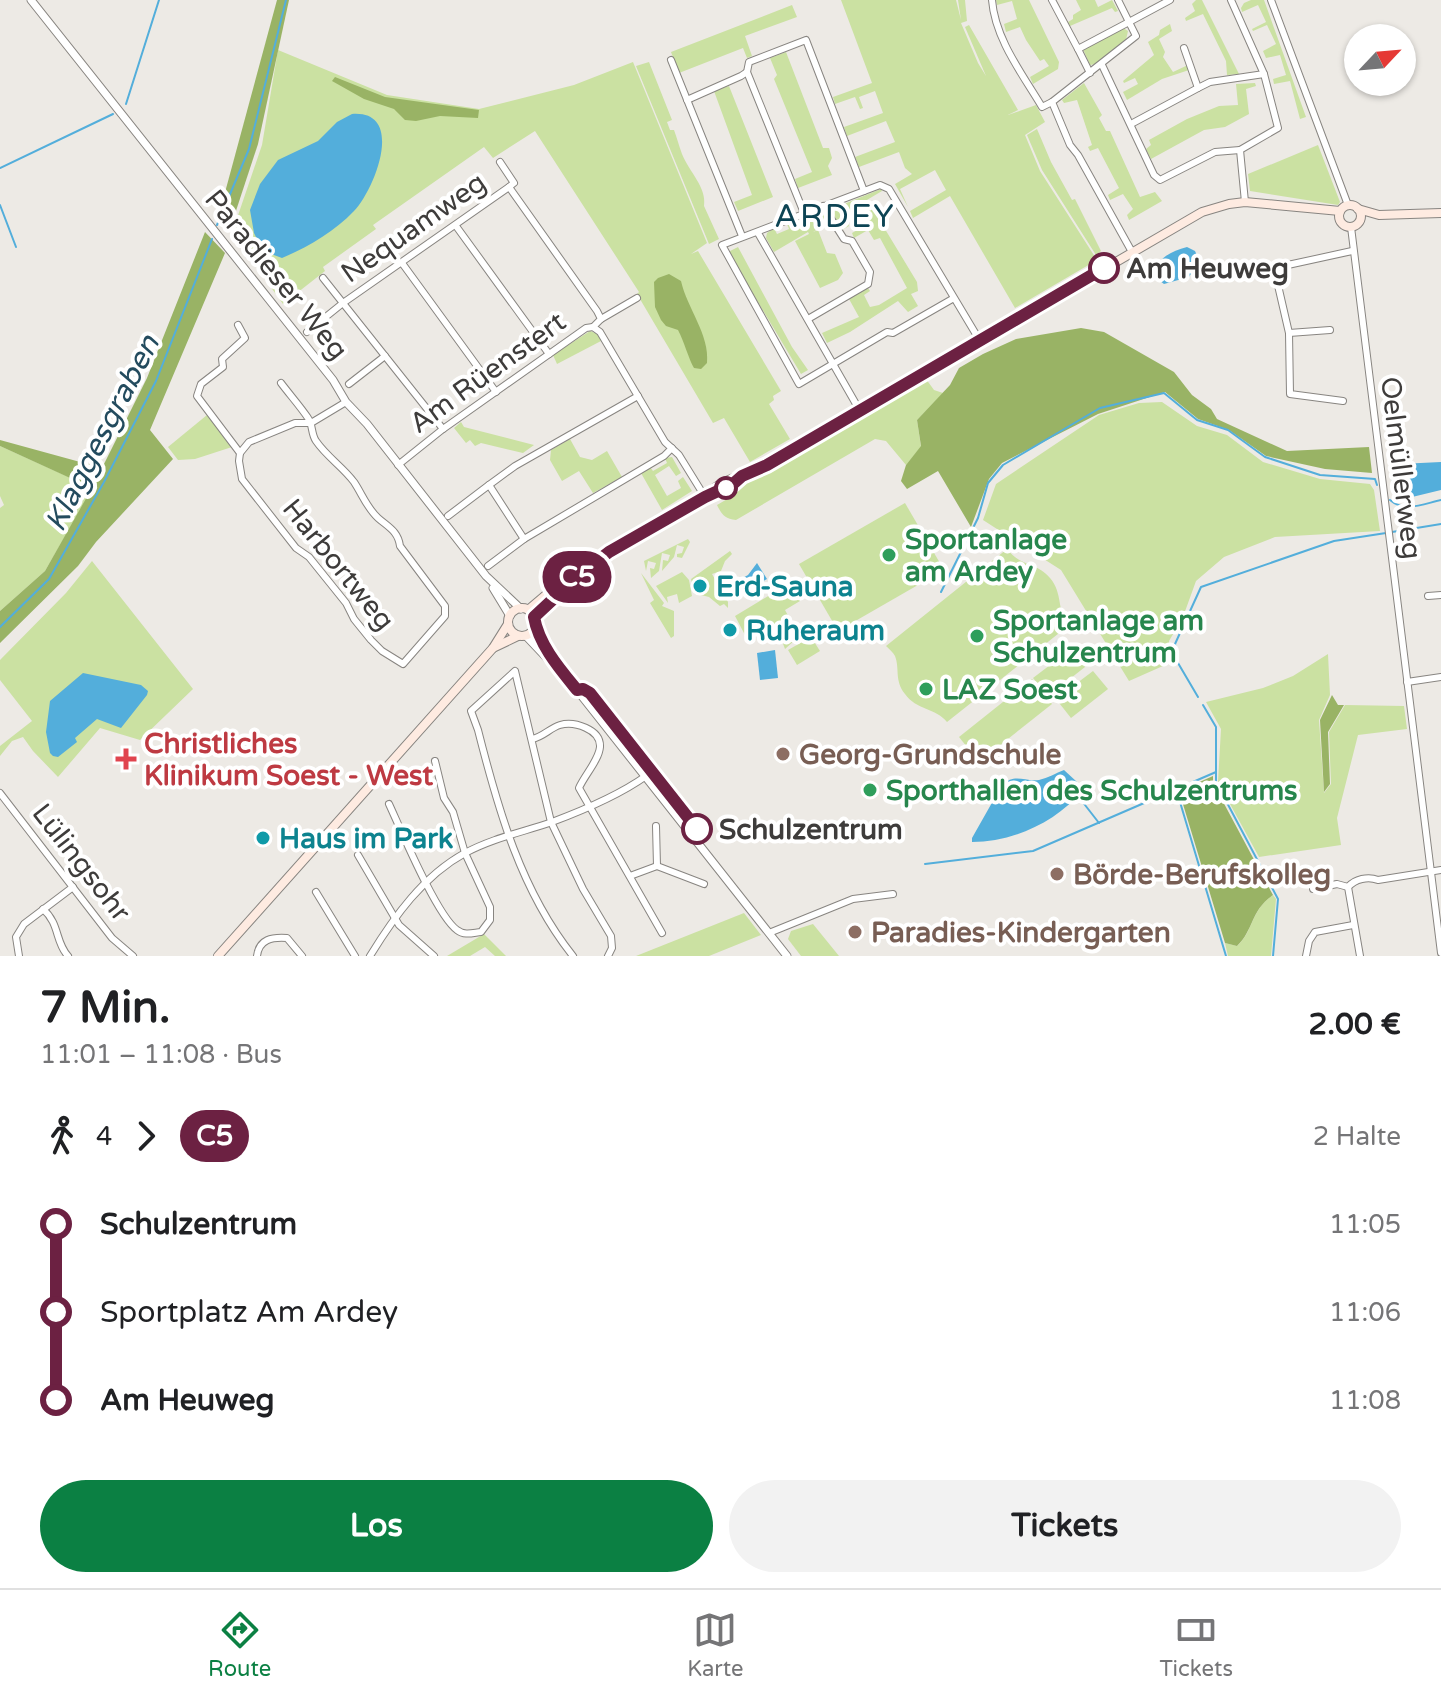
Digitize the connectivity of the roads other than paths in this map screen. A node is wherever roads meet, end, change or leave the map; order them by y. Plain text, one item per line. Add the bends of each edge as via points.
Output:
1 (31, 0) edge
2 (992, 0) edge
3 (1052, 0) edge
4 (1118, 0) edge
5 (1170, 0) edge
6 (1231, 0) edge
7 (1271, 0) edge
8 (1129, 22) junction
9 (1184, 48) dead end
10 (1078, 49) junction
11 (671, 60) dead end
12 (1102, 65) junction
13 (747, 72) junction
14 (1090, 73) junction
15 (1264, 74) junction
16 (1198, 88) junction
17 (687, 100) junction
18 (1052, 102) junction
19 (1131, 124) junction
20 (1240, 150) junction
21 (500, 162) dead end
22 (509, 187) junction
23 (864, 191) junction
24 (1245, 202) junction
25 (1348, 205) junction
26 (823, 206) junction
27 (1358, 209) junction
28 (804, 213) junction
29 (1441, 213) edge
30 (1379, 215) junction
31 (1340, 216) junction
32 (1355, 224) junction
33 (456, 226) junction
34 (758, 233) junction
35 (742, 236) junction
36 (1352, 251) junction
37 (1132, 252) junction
38 (402, 263) junction
39 (323, 278) dead end
40 (637, 298) dead end
41 (954, 298) junction
42 (343, 303) junction
43 (601, 319) junction
44 (808, 319) junction
45 (238, 325) dead end
46 (593, 327) junction
47 (1330, 330) dead end
48 (307, 332) dead end
49 (1289, 333) junction
50 (980, 341) junction
51 (549, 354) junction
52 (385, 356) junction
53 (833, 365) junction
54 (281, 383) dead end
55 (349, 384) dead end
56 (496, 392) junction
57 (638, 396) junction
58 (1343, 401) dead end
59 (346, 402) junction
60 (860, 411) junction
61 (311, 423) junction
62 (443, 429) junction
63 (672, 448) junction
64 (240, 453) junction
65 (398, 465) junction
66 (489, 485) junction
67 (705, 497) junction
68 (448, 516) dead end
69 (524, 539) junction
70 (488, 566) dead end
71 (486, 576) junction
72 (1441, 595) edge
73 (1428, 596) dead end
74 (530, 615) junction
75 (509, 620) junction
76 (522, 636) junction
77 (493, 648) junction
78 (557, 667) junction
79 (1441, 677) edge
80 (1407, 682) junction
81 (532, 739) junction
82 (435, 761) dead end
83 (646, 776) junction
84 (0, 793) edge
85 (389, 804) dead end
86 (590, 806) junction
87 (551, 822) junction
88 (656, 826) dead end
89 (507, 836) junction
90 (465, 853) junction
91 (358, 855) dead end
92 (657, 866) junction
93 (1441, 870) edge
94 (1431, 872) junction
95 (630, 876) junction
96 (426, 883) junction
97 (704, 884) dead end
98 (73, 887) junction
99 (1348, 887) junction
100 (1313, 889) dead end
101 (316, 892) dead end
102 (893, 894) dead end
103 (43, 909) junction
104 (394, 918) junction
105 (1353, 925) junction
106 (662, 933) dead end
107 (769, 933) junction
108 (1441, 953) edge
109 (19, 956) edge
110 (68, 956) edge
111 (133, 956) edge
112 (218, 956) edge
113 (257, 956) edge
114 (302, 956) edge
115 (355, 956) edge
116 (370, 956) edge
117 (434, 956) edge
118 (573, 956) edge
119 (608, 956) edge
120 (787, 956) edge
121 (1306, 956) edge
122 (1360, 956) edge

1 - 59 street, Paradieser Weg
2 - 18 street via 1010,53 1042,107
3 - 10 street
4 - 8 street
5 - 8 street
6 - 15 street
7 - 25 street
8 - 10 street
8 - 12 street via 1136,36
9 - 16 street
10 - 14 street
11 - 17 street
12 - 14 street
12 - 19 street
13 - 17 street
13 - 23 street via 749,62 806,40
13 - 28 street
14 - 18 street
15 - 16 street
15 - 20 street via 1278,128
16 - 19 street
17 - 35 street
18 - 37 street via 1070,145
19 - 20 street via 1160,180 1215,152
20 - 24 street
21 - 22 street via 514,183
22 - 33 street, Nequamweg
22 - 43 street
23 - 26 street
23 - 41 street via 880,185 889,189
24 - 31 main road
24 - 37 main road via 1202,212
25 - 27 main road
25 - 31 main road
26 - 28 street
26 - 44 street via 870,272 868,284
27 - 30 main road
27 - 32 main road, Oelmüllerweg
28 - 34 street
29 - 30 main road
30 - 32 main road
31 - 32 main road via 1345,226
32 - 36 street, Oelmüllerweg
33 - 38 street, Nequamweg
33 - 51 street
34 - 35 street
34 - 44 street
35 - 53 street via 722,245 724,251 799,384
36 - 49 street via 1274,268
36 - 80 street, Oelmüllerweg
37 - 50 main road
38 - 42 street, Nequamweg
38 - 56 street
39 - 42 street
40 - 43 street
41 - 50 street
41 - 53 street
42 - 48 street, Nequamweg
42 - 52 street
43 - 46 street
44 - 53 street
45 - 64 street via 245,338 222,359 223,367 201,384 197,396
46 - 51 street, Am Rüenstert
46 - 57 street, Am Rüenstert
47 - 49 street
49 - 58 street via 1290,394
50 - 60 main road
51 - 56 street, Am Rüenstert
52 - 55 street
52 - 62 street
53 - 60 street
54 - 61 street, Harbortweg
56 - 62 street, Am Rüenstert
57 - 63 street, Am Rüenstert
57 - 66 street
59 - 61 street
59 - 65 street, Paradieser Weg
60 - 67 main road via 767,465 719,484
61 - 64 street via 259,436
61 - 64 street, Harbortweg via 313,438 399,537 400,546 445,606 445,616 403,664 371,640 242,479
62 - 65 street, Am Rüenstert
63 - 67 street, Am Rüenstert
63 - 69 street
65 - 71 street, Paradieser Weg
66 - 68 street
66 - 69 street
67 - 74 main road via 581,565
69 - 70 street
71 - 74 street, Paradieser Weg
71 - 75 street, Paradieser Weg
72 - 73 street
74 - 75 main road
74 - 76 main road
74 - 78 street, Paradieser Weg
75 - 76 main road, Paradieser Weg via 511,631
75 - 77 main road
76 - 77 main road
76 - 78 street, Paradieser Weg
77 - 112 main road
78 - 83 street, Paradieser Weg
79 - 80 street
80 - 94 street, Oelmüllerweg
81 - 86 street via 564,724 586,727 594,734 599,751 579,788
81 - 87 street
81 - 89 street via 515,671 471,711
82 - 90 street
83 - 86 street
83 - 107 street, Paradieser Weg
84 - 98 street, Lülingsohr
85 - 96 street
86 - 87 street
86 - 95 street
87 - 89 street
87 - 119 street via 611,936
88 - 92 street
89 - 90 street
89 - 118 street via 539,904
90 - 96 street
90 - 96 street via 490,907 490,920 481,932 467,934 453,926
91 - 104 street
92 - 95 street
92 - 97 street
93 - 94 street
94 - 99 street via 1354,881
94 - 108 street, Oelmüllerweg
95 - 106 street
96 - 104 street
98 - 103 street
98 - 111 street, Lülingsohr via 112,938
99 - 100 street
99 - 105 street
101 - 115 street
102 - 107 street via 853,899
103 - 109 street via 16,937
103 - 110 street
104 - 116 street
104 - 117 street
105 - 121 street via 1315,932
105 - 122 street
107 - 120 street, Paradieser Weg
113 - 114 street via 265,940 275,937 287,938

